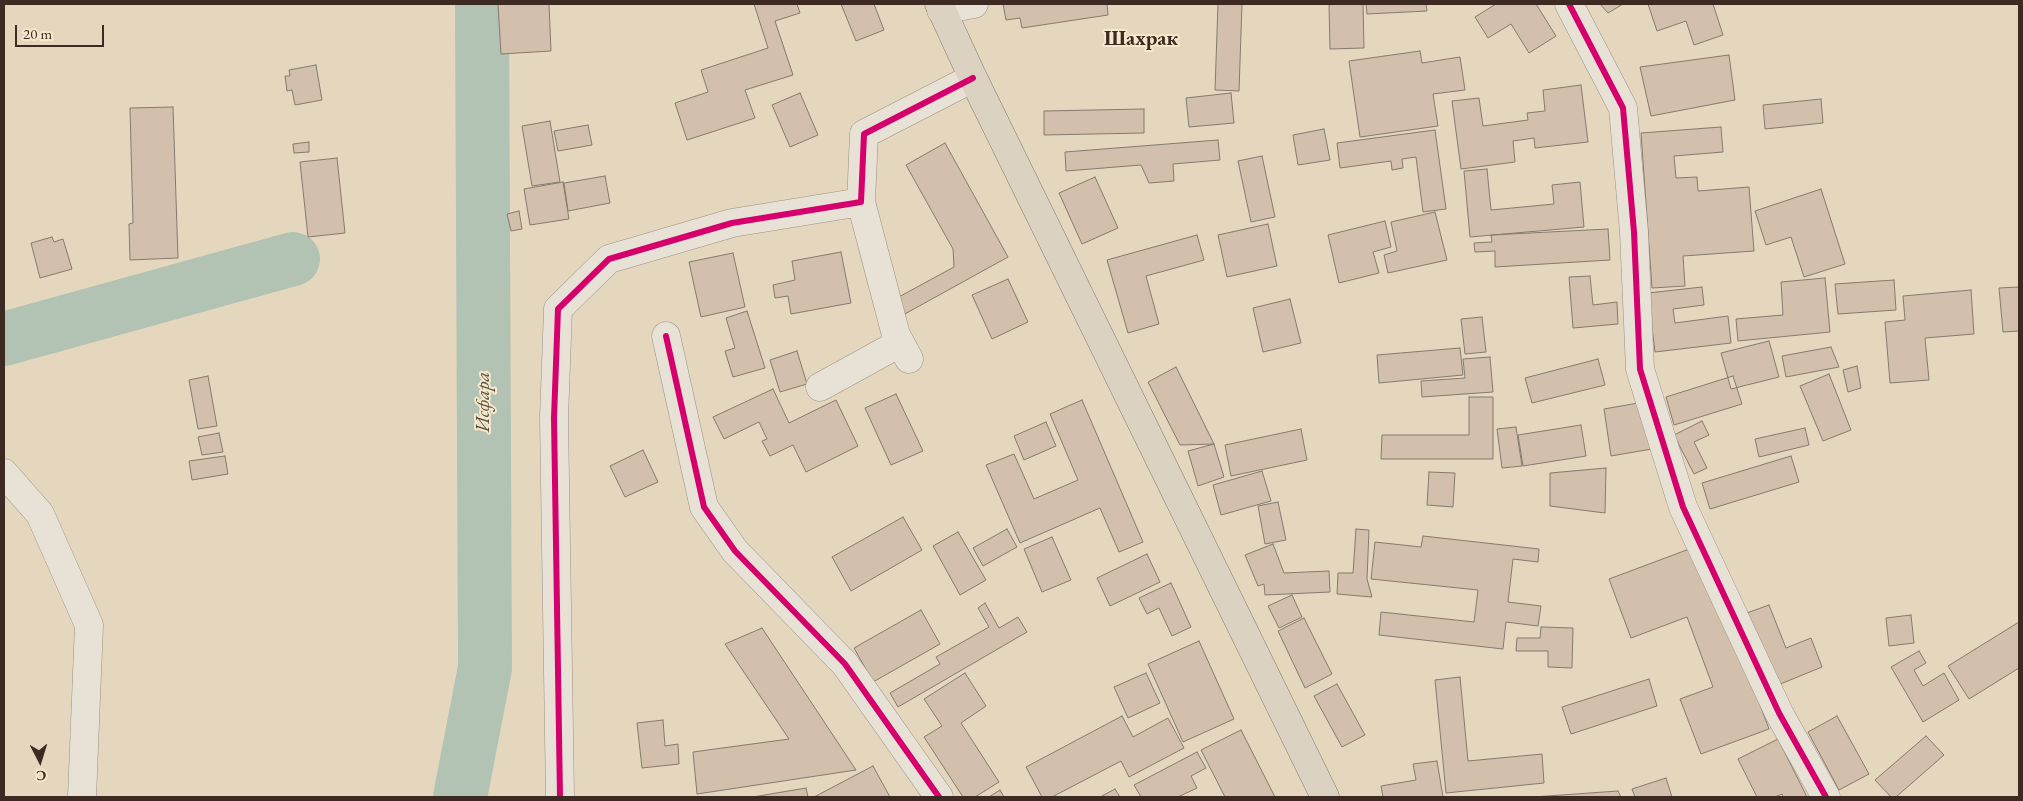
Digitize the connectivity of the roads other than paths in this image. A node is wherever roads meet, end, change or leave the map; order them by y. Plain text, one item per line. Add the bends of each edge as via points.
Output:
1 (974, 4) edge
2 (1568, 4) edge
3 (940, 7) edge
4 (973, 78) junction
5 (861, 202) junction
6 (666, 336) dead end
7 (820, 388) dead end
8 (4, 474) edge
9 (82, 797) edge
10 (560, 797) edge
11 (939, 797) edge
12 (1325, 797) edge
13 (1826, 797) edge

1 - 3 street
2 - 13 street via 1623,108 1634,232 1640,369 1683,508 1779,713
3 - 4 main road
4 - 5 street via 864,134
4 - 12 main road
5 - 7 street via 896,335 905,351
5 - 10 street via 732,223 609,259 558,309 554,418
6 - 11 street via 704,508 735,551 844,664
8 - 9 street via 40,514 89,625

